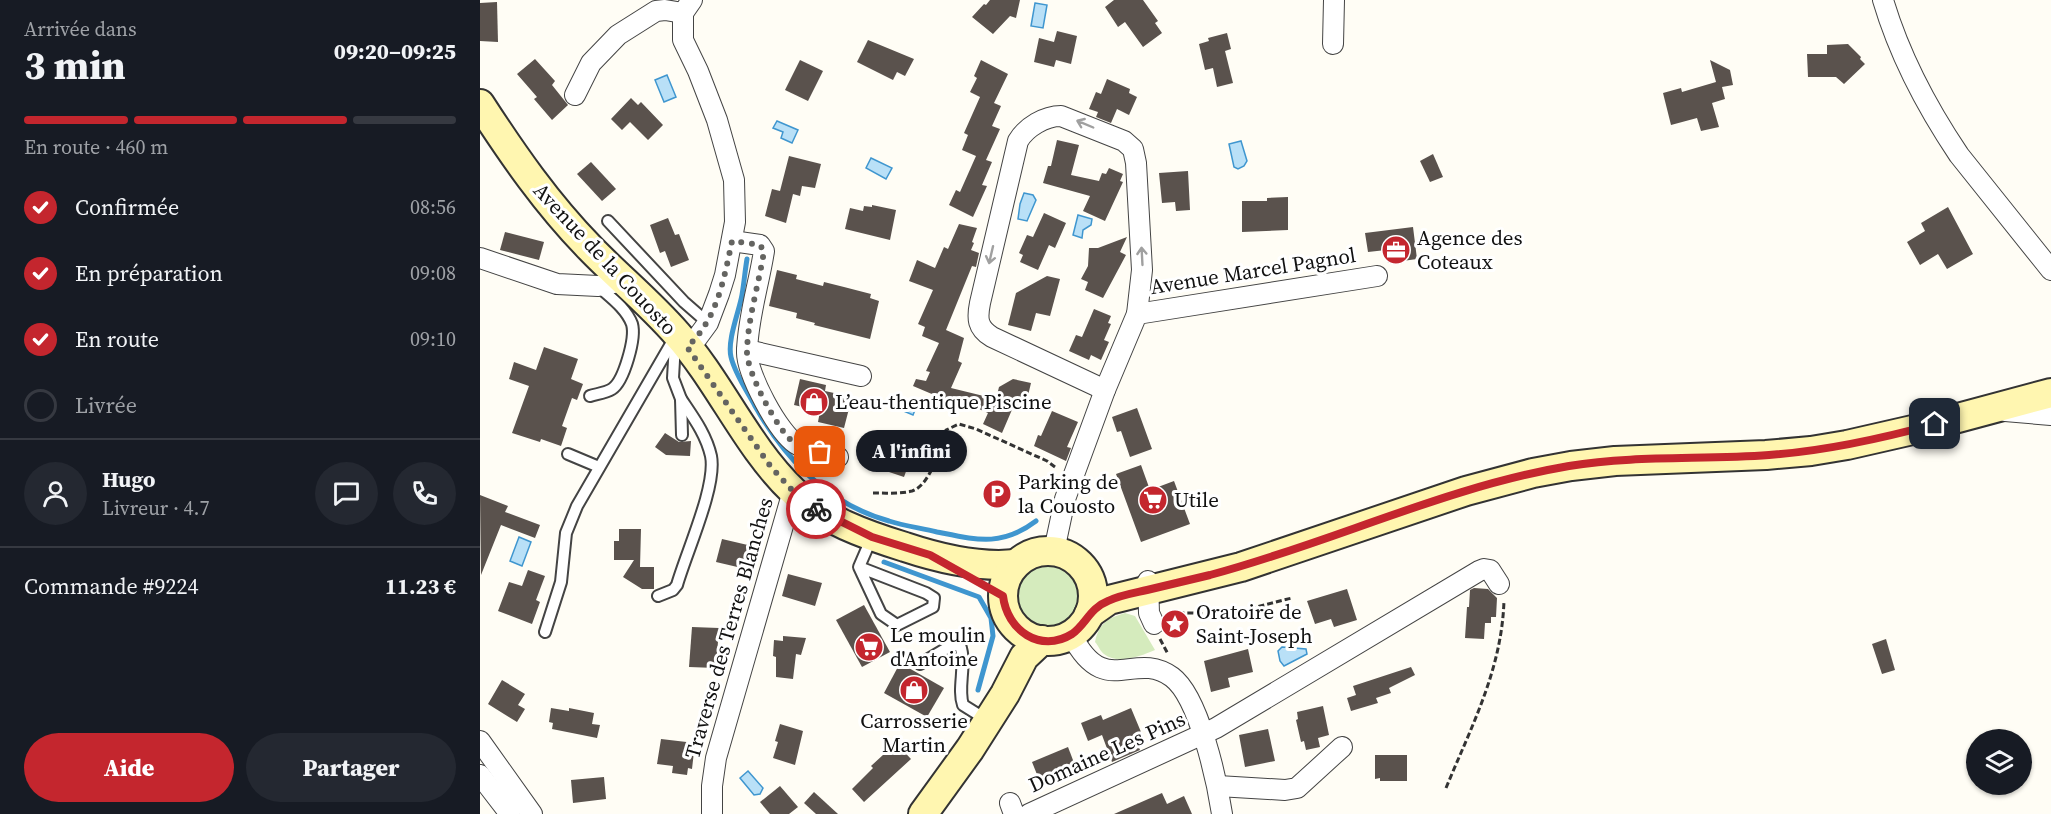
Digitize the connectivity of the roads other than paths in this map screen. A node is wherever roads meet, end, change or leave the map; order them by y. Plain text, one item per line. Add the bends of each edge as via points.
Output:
1 (1334, 0) edge
2 (1883, 0) edge
3 (687, 7) edge
4 (1333, 45) dead end
5 (575, 95) dead end
6 (480, 104) edge
7 (608, 221) dead end
8 (732, 241) junction
9 (480, 258) edge
10 (2051, 270) edge
11 (1377, 276) dead end
12 (612, 283) junction
13 (1137, 314) junction
14 (708, 323) junction
15 (682, 340) junction
16 (747, 350) junction
17 (861, 376) dead end
18 (1105, 390) junction
19 (2051, 393) edge
20 (590, 396) dead end
21 (681, 399) junction
22 (1990, 409) junction
23 (2051, 415) edge
24 (682, 435) dead end
25 (568, 454) dead end
26 (838, 457) dead end
27 (599, 467) junction
28 (793, 491) junction
29 (872, 537) junction
30 (1054, 551) junction
31 (930, 555) junction
32 (1017, 564) junction
33 (859, 567) junction
34 (1085, 571) junction
35 (1499, 584) road end
36 (1147, 586) junction
37 (658, 596) dead end
38 (1007, 609) junction
39 (1080, 624) junction
40 (1154, 624) road end
41 (545, 632) dead end
42 (1042, 640) junction
43 (920, 664) dead end
44 (987, 720) junction
45 (1204, 735) junction
46 (480, 741) edge
47 (1342, 747) dead end
48 (480, 775) edge
49 (1218, 786) junction
50 (510, 814) edge
51 (532, 814) edge
52 (712, 814) edge
53 (923, 814) edge
54 (1029, 814) edge
55 (1222, 814) edge

1 - 4 street
2 - 10 street via 1919,87 1946,136
3 - 5 street via 656,11 618,35 591,63
3 - 8 street via 682,40 717,120 734,180
6 - 12 main road, Avenue de la Couosto via 532,183 590,248
7 - 14 lane
8 - 14 street
8 - 16 street via 760,245 764,251
9 - 12 street via 557,284
11 - 13 street, Avenue Marcel Pagnol
12 - 15 main road, Avenue de la Couosto
12 - 20 lane via 631,322 633,345 612,389
13 - 18 street, Avenue Marcel Pagnol
13 -> 18 street, Avenue Marcel Pagnol via 1143,270 1135,152 1124,141 1061,116 1052,116 1026,129 1018,141 978,317 980,327 992,337
14 - 15 street via 697,338
15 - 21 lane via 673,352 673,378
15 - 27 lane
15 - 28 main road, Avenue de la Couosto via 771,467
16 - 17 street
16 - 26 street via 750,370 786,435 803,448
18 - 30 street, Avenue Marcel Pagnol via 1065,499
19 - 22 main road
21 - 24 lane
21 - 37 lane via 702,430 712,471 676,585
22 - 23 street
22 - 36 main road via 1811,452 1626,460 1533,473 1466,490 1241,567
25 - 27 lane
27 - 41 lane via 566,533 561,582
28 - 29 main road, Avenue de la Couosto via 818,510
28 - 52 street, Traverse des Terres Blanches via 716,758
29 - 31 main road, Avenue de la Couosto
29 - 33 lane
30 - 32 main road via 1031,554
30 - 34 main road via 1075,560
31 - 32 main road, Avenue de la Couosto via 990,566
31 - 38 main road, Avenue de la Couosto
32 - 38 main road via 1007,579
33 - 33 lane via 881,614 892,624 901,624 933,607 935,600 931,595
34 - 36 main road via 1104,579
34 - 39 main road via 1093,592
35 - 45 street, Domaine Les Pins via 1490,570 1479,571
36 - 39 main road via 1109,600
36 - 40 street via 1149,614
38 - 42 main road via 1020,631
38 - 44 main road via 1008,649
39 - 42 main road via 1061,639
39 - 45 street via 1092,664 1116,671 1145,669 1171,677 1185,691
42 - 44 main road via 1024,657
43 - 44 lane via 952,645 960,645 963,705
44 - 53 main road
45 - 49 street
45 - 54 street, Domaine Les Pins
46 - 51 street
47 - 49 street via 1291,790
48 - 50 street
49 - 55 street

